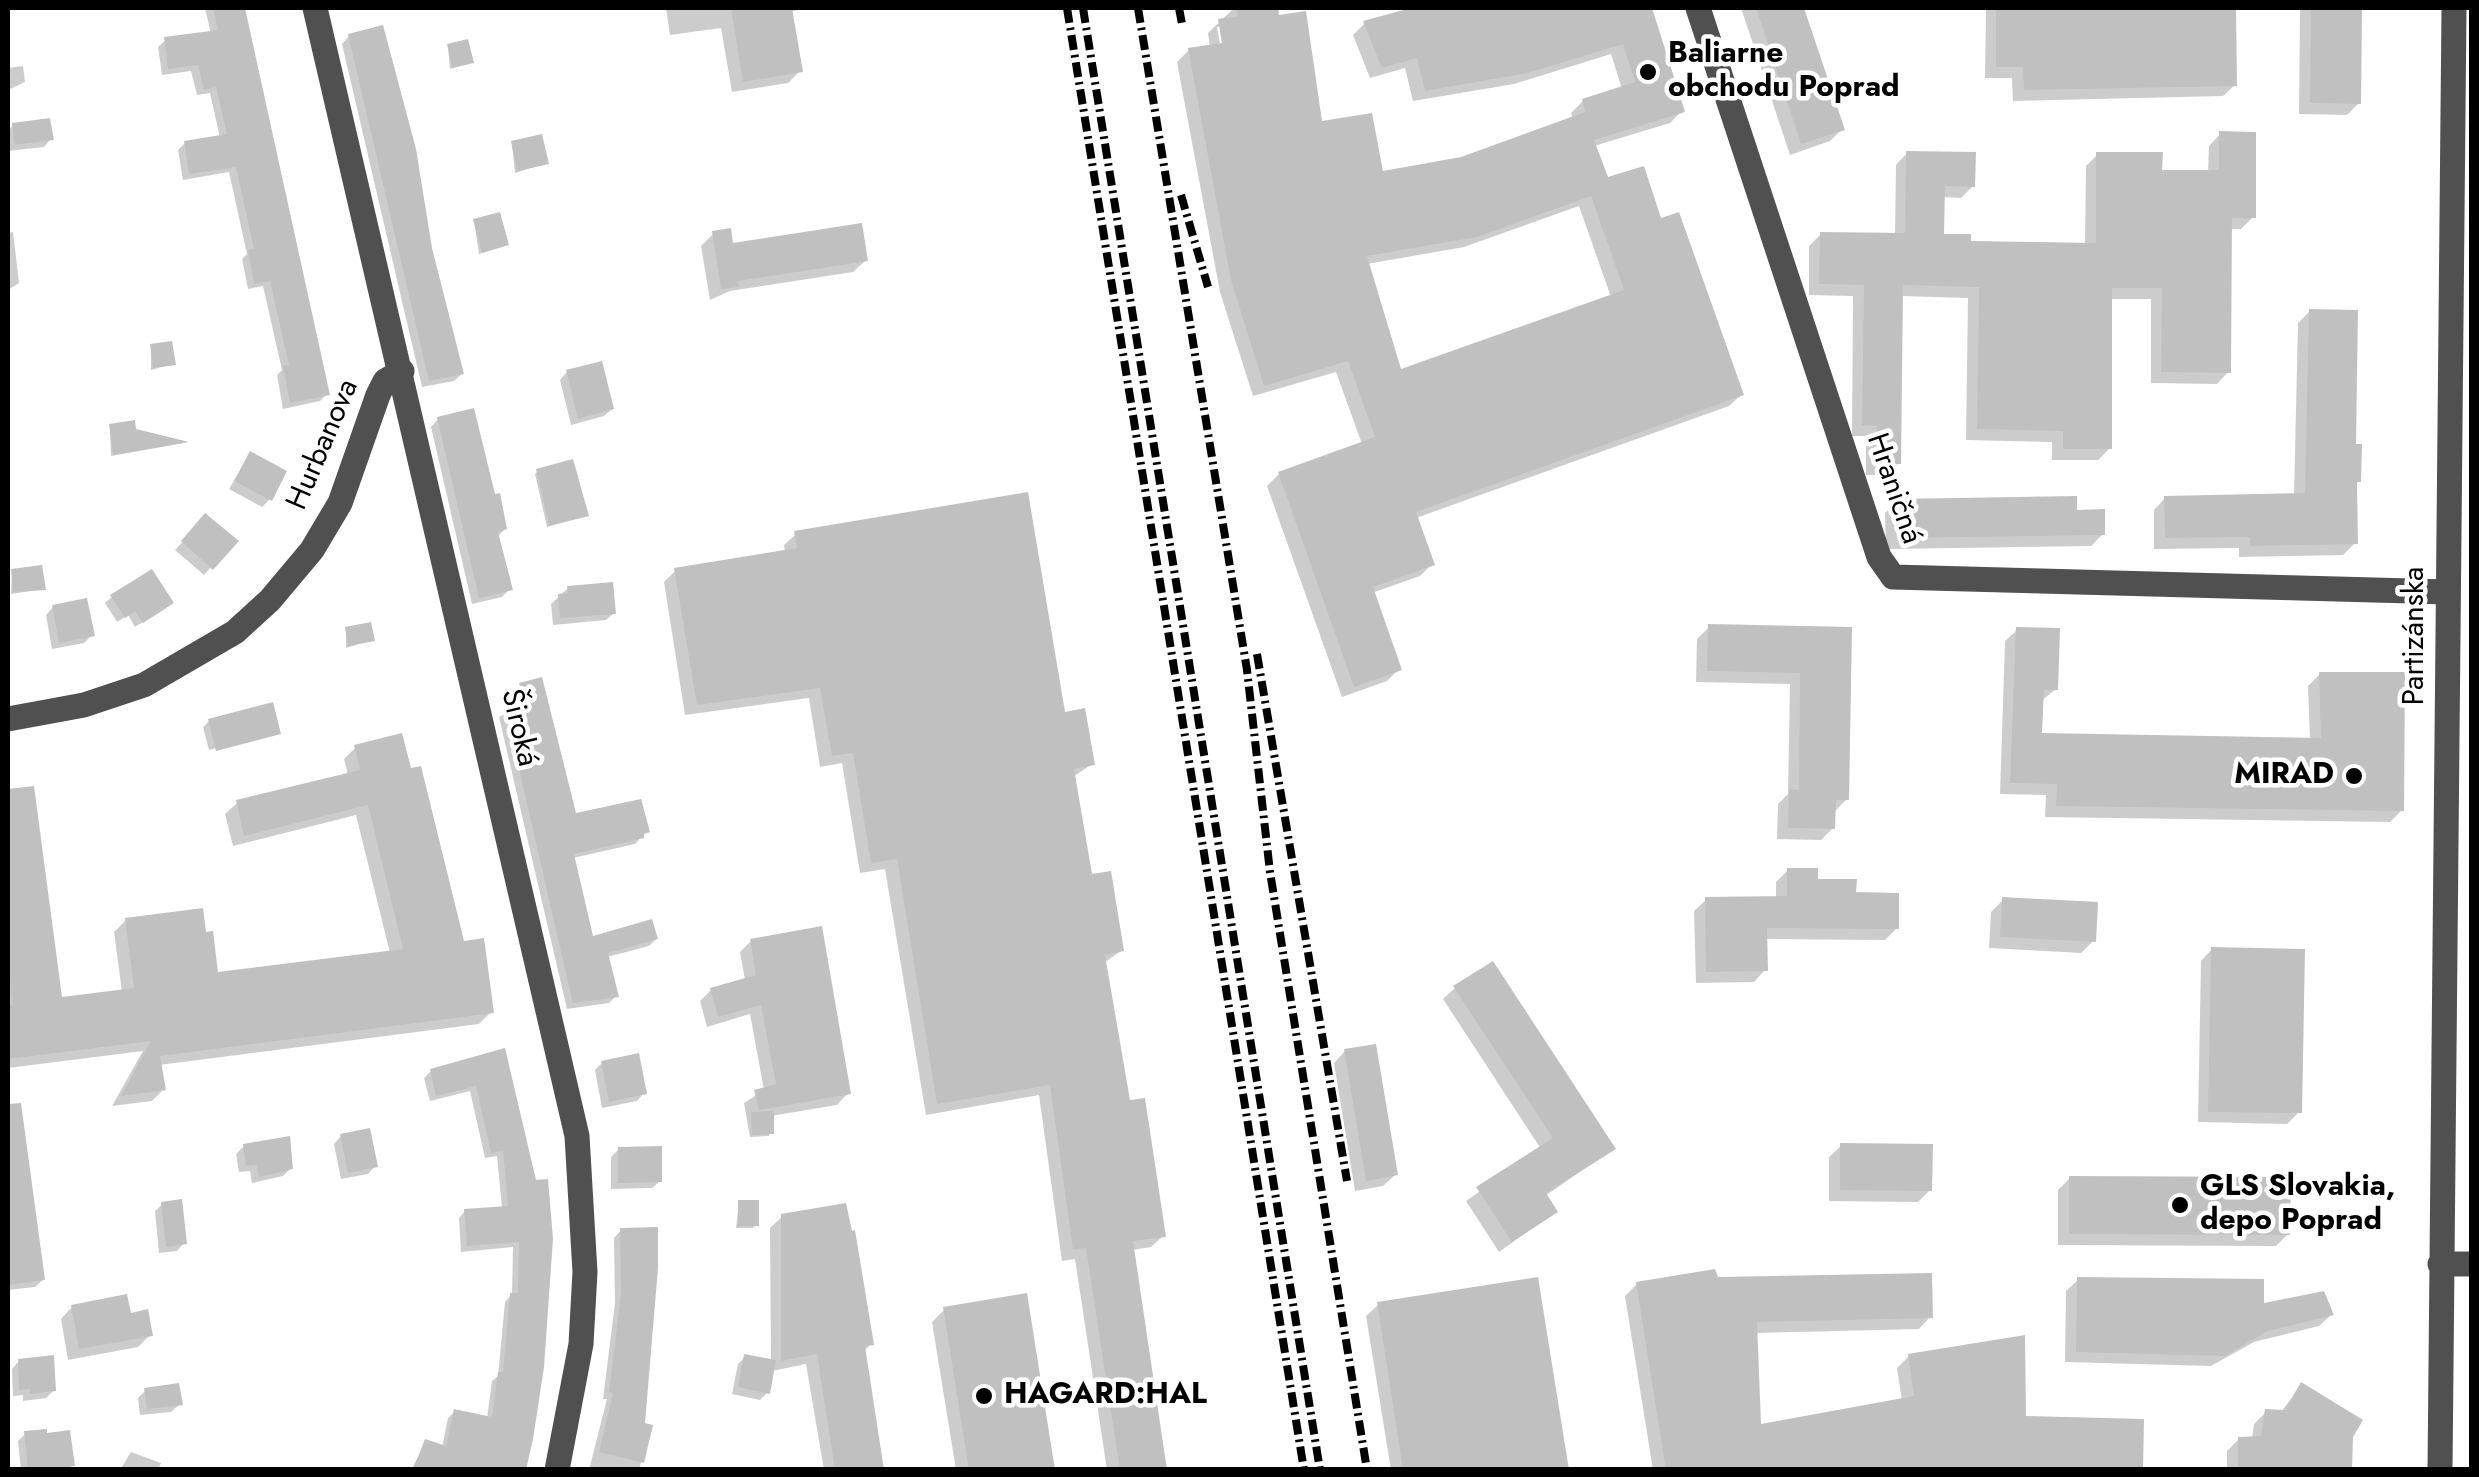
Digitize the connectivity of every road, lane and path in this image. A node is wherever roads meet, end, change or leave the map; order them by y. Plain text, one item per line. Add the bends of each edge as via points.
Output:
1 (315, 8) edge
2 (1698, 8) edge
3 (2454, 8) edge
4 (402, 372) junction
5 (2448, 592) junction
6 (8, 720) edge
7 (2440, 1264) junction
8 (2472, 1264) edge
9 (557, 1470) edge
10 (2440, 1470) edge

1 - 4 street, Široká
2 - 5 street, Hraničná via 1879,557 1893,577
3 - 5 street, Partizánska
4 - 6 street, Hurbanova via 385,382 340,503 312,550 235,632 144,686
4 - 9 street, Široká via 577,1136 585,1272 580,1344
5 - 7 street, Partizánska
7 - 8 street
7 - 10 street, Partizánska

